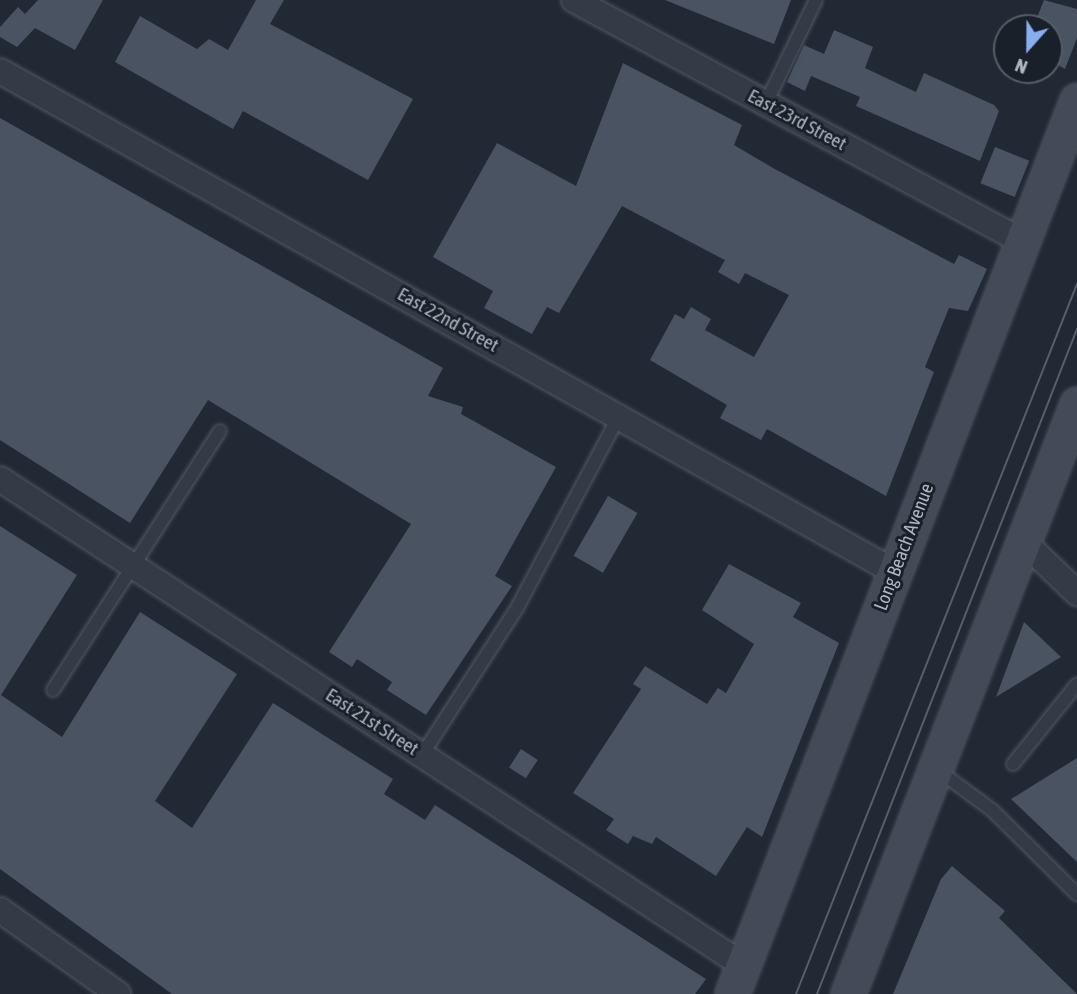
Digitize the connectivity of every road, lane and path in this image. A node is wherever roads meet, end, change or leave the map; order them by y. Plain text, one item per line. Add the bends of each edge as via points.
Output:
1 (573, 0) edge
2 (816, 0) edge
3 (0, 71) edge
4 (1077, 100) edge
5 (766, 103) junction
6 (1020, 240) junction
7 (1077, 404) edge
8 (620, 415) junction
9 (220, 431) dead end
10 (0, 479) edge
11 (1024, 542) junction
12 (132, 564) junction
13 (895, 572) junction
14 (1077, 593) edge
15 (1077, 684) edge
16 (53, 690) dead end
17 (422, 755) junction
18 (1013, 764) dead end
19 (936, 769) junction
20 (1077, 894) edge
21 (0, 909) edge
22 (737, 980) edge
23 (118, 994) edge
24 (848, 994) edge

1 - 5 street, East 23rd Street
2 - 5 lane
3 - 8 street, East 22nd Street
4 - 6 main road, Long Beach Avenue
5 - 6 street, East 23rd Street
6 - 13 main road, Long Beach Avenue
7 - 11 main road
8 - 13 street, East 22nd Street
8 - 17 lane via 517,608
9 - 12 lane
10 - 12 street, East 21st Street
11 - 14 street
11 - 19 main road
12 - 16 lane
12 - 17 street, East 21st Street
13 - 22 main road, Long Beach Avenue
15 - 18 lane
17 - 22 street, East 21st Street
19 - 20 lane via 992,810
19 - 24 main road
21 - 23 street

